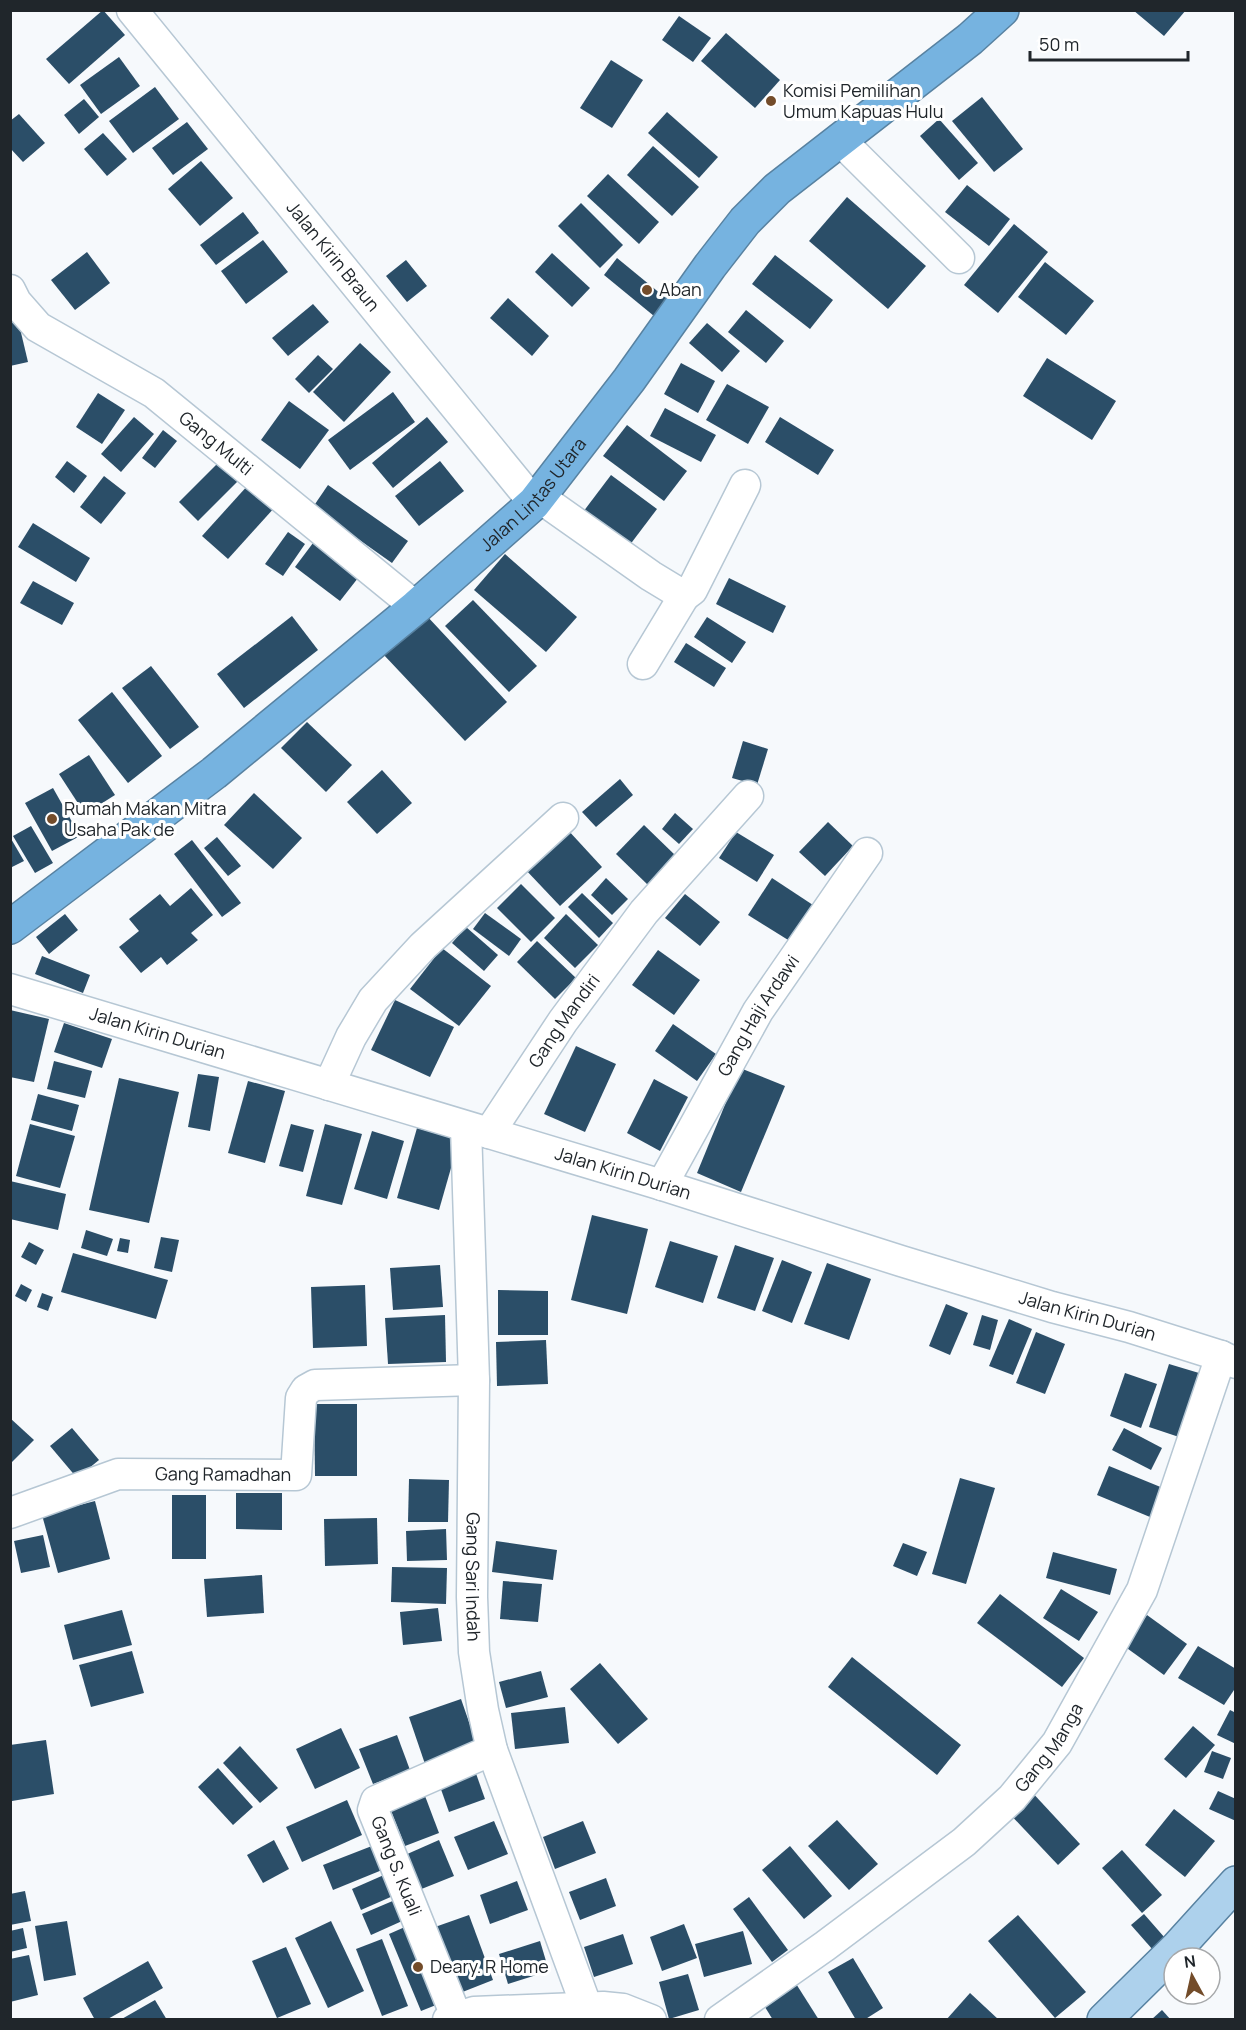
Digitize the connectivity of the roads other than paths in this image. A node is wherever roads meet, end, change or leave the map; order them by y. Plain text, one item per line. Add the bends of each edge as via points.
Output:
1 (132, 10) edge
2 (1002, 10) edge
3 (841, 141) junction
4 (959, 258) dead end
5 (12, 299) edge
6 (745, 485) dead end
7 (537, 500) junction
8 (684, 596) junction
9 (416, 607) junction
10 (644, 664) dead end
11 (748, 796) dead end
12 (563, 818) dead end
13 (867, 853) dead end
14 (10, 927) edge
15 (10, 989) edge
16 (329, 1085) junction
17 (478, 1130) junction
18 (662, 1185) junction
19 (1228, 1360) edge
20 (474, 1380) junction
21 (10, 1513) edge
22 (492, 1750) junction
23 (1236, 1883) edge
24 (587, 2008) junction
25 (452, 2018) edge
26 (651, 2019) edge
27 (720, 2019) edge
28 (1104, 2019) edge

1 - 7 street, Jalan Kirin Braun
2 - 3 highway, Jalan Lintas Utara
3 - 4 street
3 - 7 highway, Jalan Lintas Utara via 777,189 745,221
5 - 9 street, Gang Multi via 38,327 154,393
6 - 8 street via 692,590
7 - 8 street, Jalan Kirin Braun
7 - 9 highway, Jalan Lintas Utara
8 - 10 street
9 - 14 highway, Jalan Lintas Utara via 214,774
11 - 17 street, Gang Mandiri via 644,912
12 - 16 street via 423,946 373,1000
13 - 18 street, Gang Haji Ardawi via 758,1011
15 - 16 street, Jalan Kirin Durian
16 - 17 street, Jalan Kirin Durian
17 - 18 street, Jalan Kirin Durian
17 - 20 street, Gang Sari Indah
18 - 19 street, Jalan Kirin Durian
19 - 27 street, Gang Manga via 1142,1590 1058,1743 1012,1798 964,1842
20 - 21 street, Gang Ramadhan via 315,1385 301,1398 296,1475 118,1474
20 - 22 street, Gang Sari Indah via 474,1652
22 - 24 street, Gang Sari Indah
22 - 25 street, Gang S. Kuali via 376,1801 373,1810
23 - 28 main road via 1178,1948
24 - 25 street via 474,2012
24 - 26 street via 623,2009

